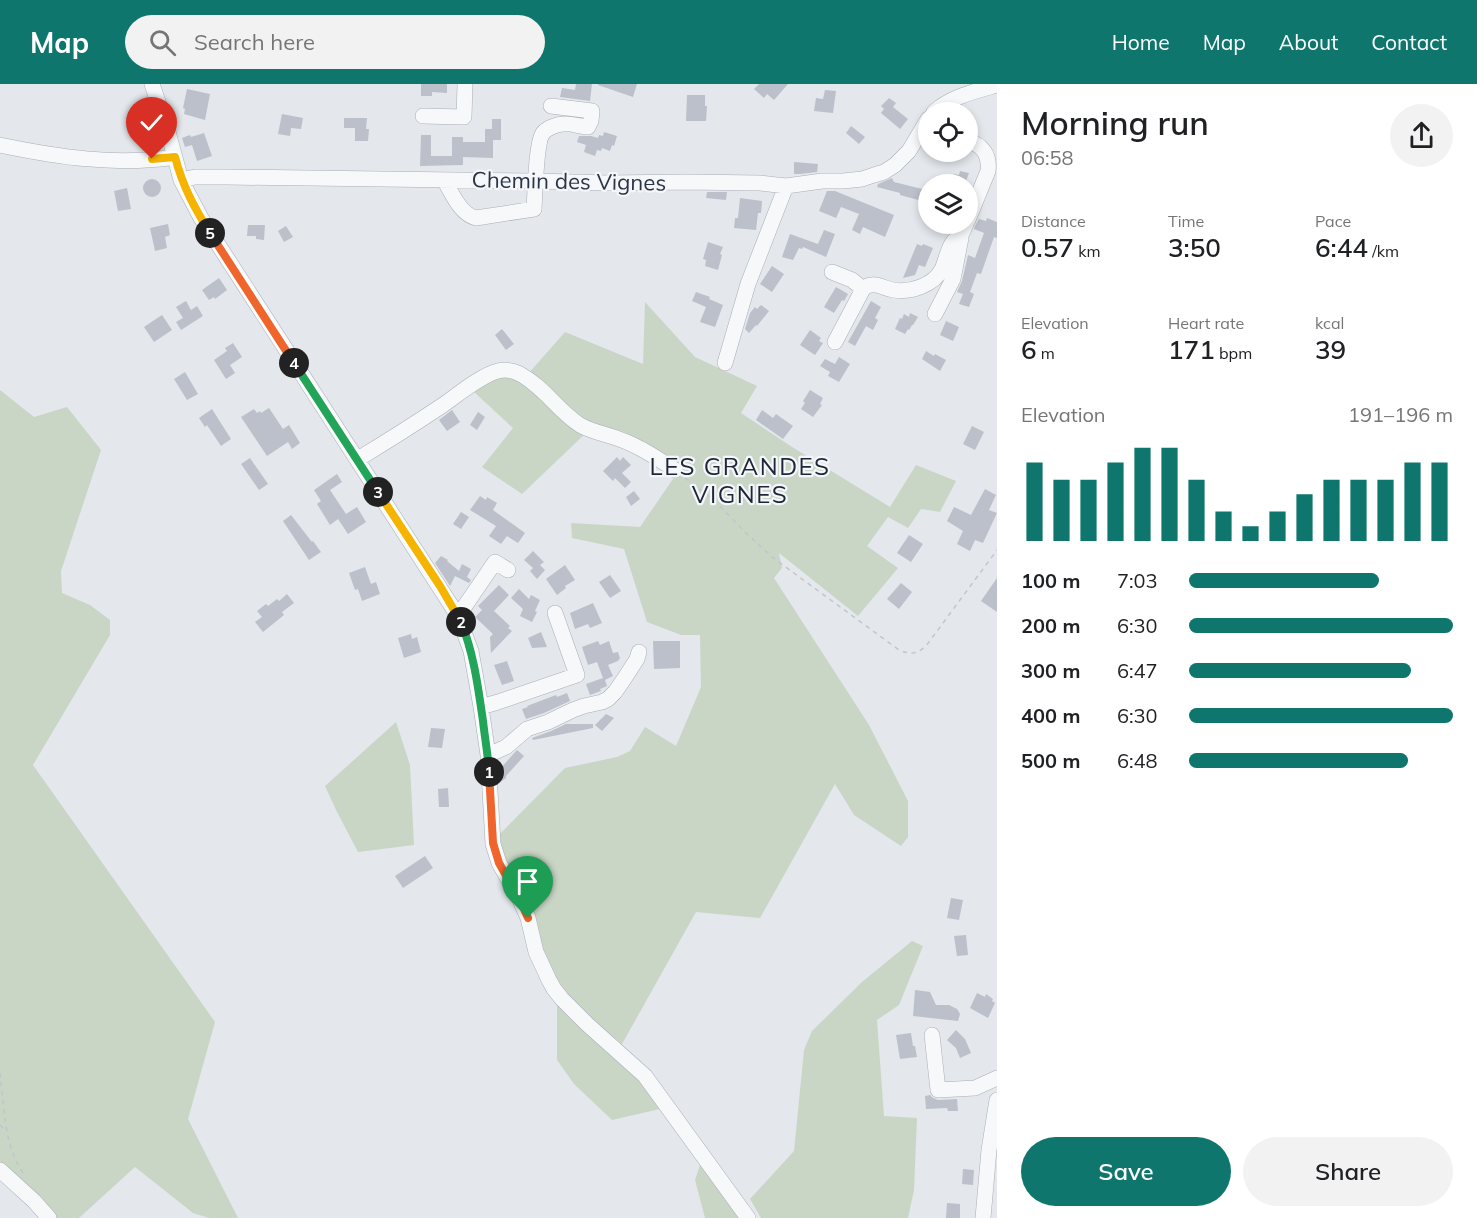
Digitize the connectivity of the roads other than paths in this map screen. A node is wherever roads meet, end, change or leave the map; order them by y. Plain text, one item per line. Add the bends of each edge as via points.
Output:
1 (152, 84) edge
2 (465, 84) edge
3 (997, 85) edge
4 (950, 102) edge
5 (551, 105) dead end
6 (423, 116) dead end
7 (0, 145) edge
8 (918, 146) edge
9 (978, 146) edge
10 (175, 157) junction
11 (181, 180) junction
12 (444, 180) junction
13 (536, 181) junction
14 (786, 186) junction
15 (978, 195) edge
16 (958, 234) edge
17 (963, 234) edge
18 (832, 272) dead end
19 (863, 289) junction
20 (935, 314) dead end
21 (835, 342) dead end
22 (725, 363) dead end
23 (358, 459) junction
24 (675, 470) road end
25 (508, 570) dead end
26 (555, 614) dead end
27 (458, 616) junction
28 (639, 652) dead end
29 (481, 707) junction
30 (488, 754) junction
31 (932, 1035) dead end
32 (997, 1078) edge
33 (997, 1100) edge
34 (0, 1170) edge
35 (49, 1218) edge
36 (748, 1218) edge
37 (983, 1218) edge

1 - 10 street
2 - 6 street via 464,117
3 - 4 street
5 - 13 street via 592,111 591,120 588,127 564,124 550,127 542,134
7 - 10 street via 92,160
8 - 14 street, Chemin des Vignes via 884,172 855,180
9 - 15 street via 985,151 989,163
10 - 11 street
11 - 12 street, Chemin des Vignes
11 - 23 street via 210,234
12 - 13 street, Chemin des Vignes
12 - 13 street via 464,211 476,218 532,211
13 - 14 street, Chemin des Vignes
14 - 22 street via 748,284
16 - 19 street via 941,271 925,285 896,290 868,284
17 - 20 street via 953,279
18 - 19 street
19 - 21 street
23 - 24 street via 480,380 499,370 510,370 532,382 583,427 633,444
23 - 27 street
25 - 27 street via 495,562
26 - 29 street via 577,675
27 - 29 street via 471,651
28 - 30 street via 608,699 527,729 506,747
29 - 30 street
30 - 36 street via 493,843 499,863 528,918 536,952 554,989 645,1076
31 - 32 street via 938,1090 975,1088
33 - 37 street via 988,1150
34 - 35 street

